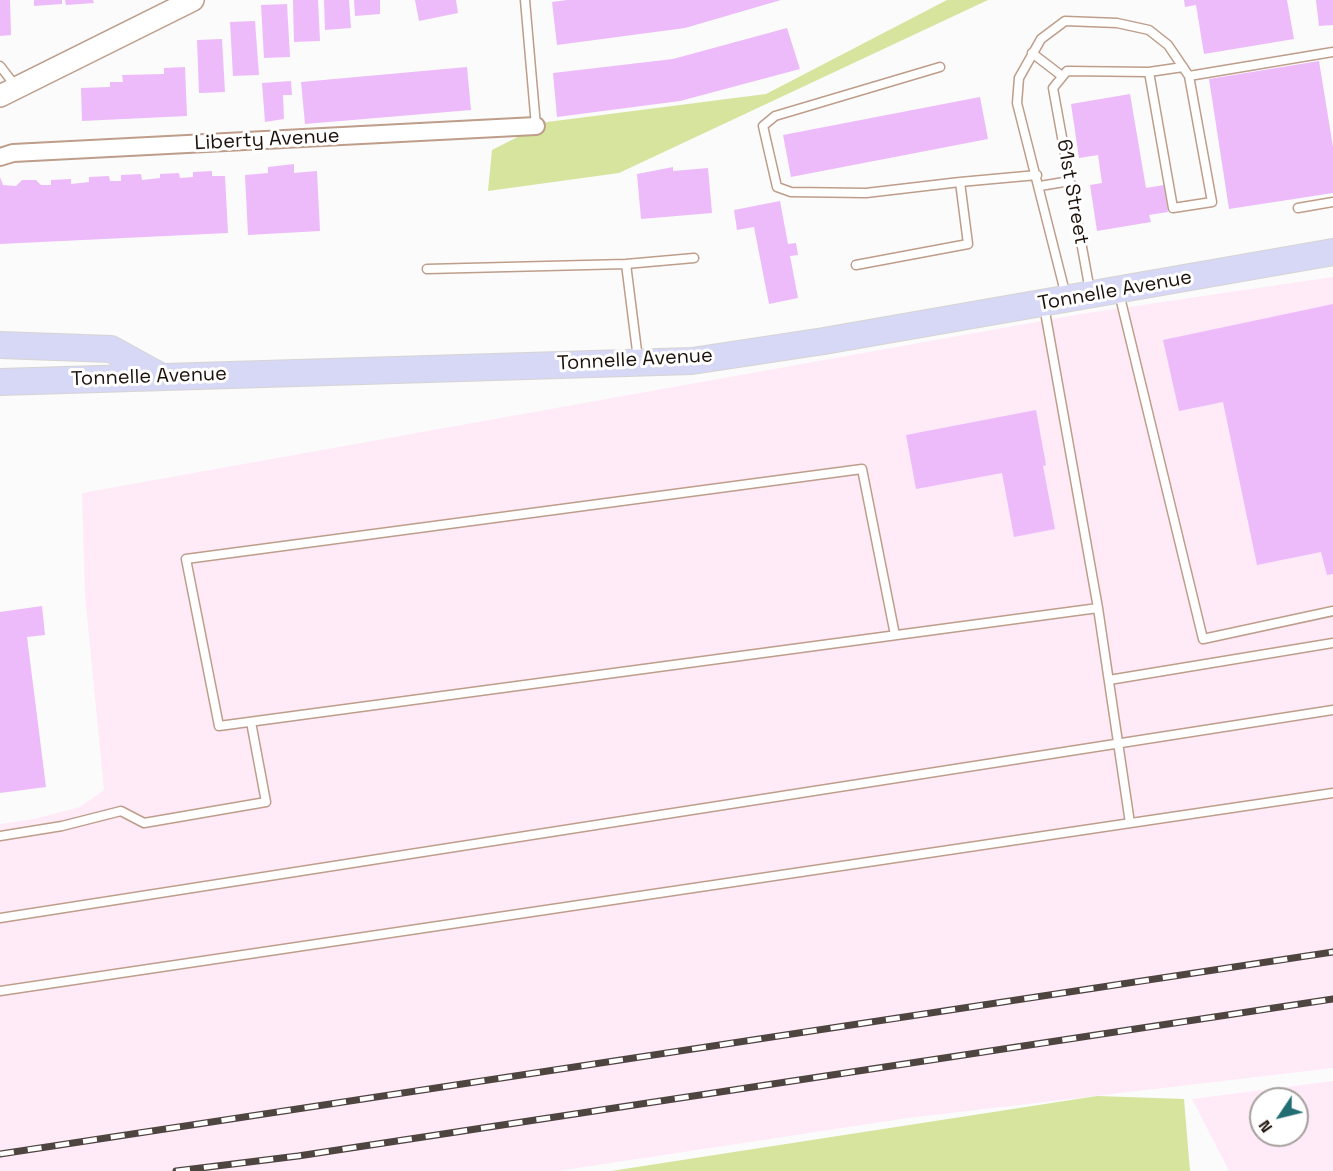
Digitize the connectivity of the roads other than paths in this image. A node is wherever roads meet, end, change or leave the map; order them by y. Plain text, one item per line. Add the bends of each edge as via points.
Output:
1 (193, 0) edge
2 (525, 0) edge
3 (1333, 52) edge
4 (1032, 53) junction
5 (0, 66) edge
6 (1183, 67) junction
7 (940, 68) dead end
8 (1149, 72) junction
9 (1062, 76) junction
10 (1189, 76) junction
11 (9, 92) edge
12 (536, 126) joint
13 (0, 157) edge
14 (1037, 175) junction
15 (1070, 181) junction
16 (960, 182) junction
17 (1040, 186) junction
18 (1333, 202) edge
19 (1298, 208) dead end
20 (1333, 252) edge
21 (694, 258) dead end
22 (626, 264) junction
23 (856, 265) dead end
24 (427, 269) dead end
25 (1118, 290) junction
26 (1067, 299) junction
27 (0, 345) edge
28 (638, 362) junction
29 (161, 376) junction
30 (0, 382) edge
31 (1098, 608) junction
32 (1333, 611) edge
33 (895, 634) junction
34 (1333, 643) edge
35 (1109, 680) junction
36 (1333, 710) edge
37 (251, 722) junction
38 (1118, 744) junction
39 (1333, 793) edge
40 (1130, 823) junction
41 (0, 836) edge
42 (0, 918) edge
43 (0, 991) edge

1 - 11 street
2 - 12 lane
3 - 10 lane
4 - 6 lane via 1041,39 1065,21 1117,23 1149,30 1168,45
4 - 9 lane
4 - 14 lane via 1019,78 1017,103
5 - 11 lane
6 - 8 lane
6 - 10 lane
7 - 16 lane via 775,116 763,126 777,187 791,192 866,193
8 - 9 lane via 1074,70
8 - 10 lane via 1173,208 1212,202
9 - 15 lane, 61st Street via 1053,88
12 - 13 street, Liberty Avenue via 13,153
14 - 16 lane
14 - 17 lane
15 - 17 lane
15 - 26 lane, 61st Street
16 - 23 lane via 968,244
17 - 26 lane
18 - 19 lane
20 - 25 main road, Tonnelle Avenue
21 - 22 lane
22 - 24 lane
22 - 28 lane
25 - 26 main road, Tonnelle Avenue
25 - 32 lane via 1203,639
26 - 28 main road, Tonnelle Avenue via 703,359
26 - 31 lane
27 - 29 main road via 111,349
28 - 29 main road, Tonnelle Avenue
29 - 30 main road, Tonnelle Avenue
31 - 33 lane
31 - 35 lane
33 - 37 lane
33 - 37 lane via 862,469 186,559 219,726
34 - 35 lane
35 - 38 lane
36 - 38 lane
37 - 41 lane via 266,802 144,823 121,811
38 - 40 lane
38 - 42 lane
39 - 40 lane
40 - 43 lane

